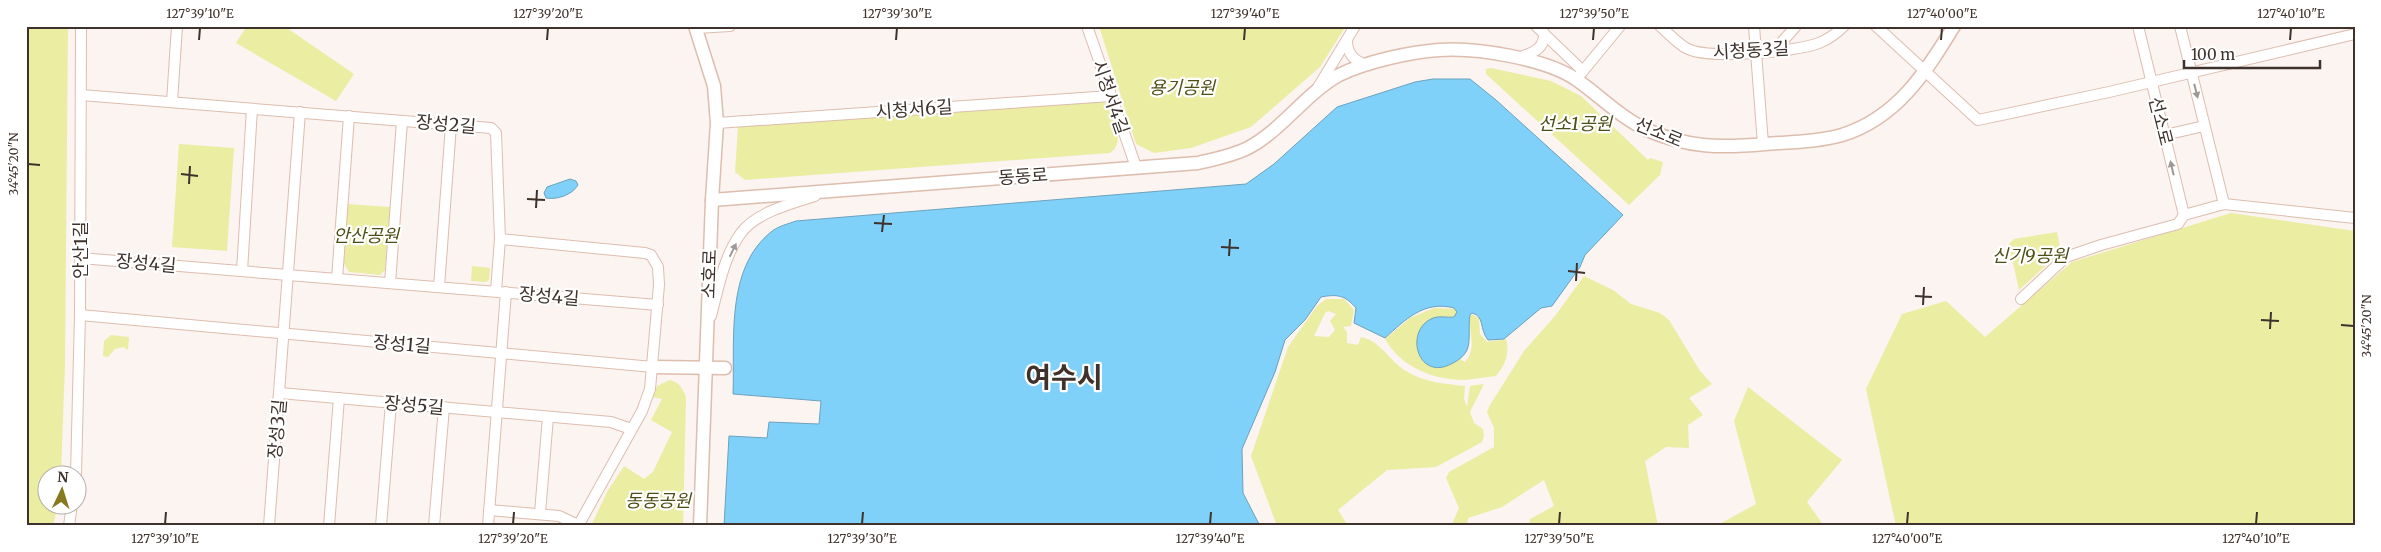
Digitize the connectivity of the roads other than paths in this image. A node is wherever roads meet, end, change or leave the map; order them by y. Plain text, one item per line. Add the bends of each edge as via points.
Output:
1 (81, 26) edge
2 (177, 26) edge
3 (730, 26) edge
4 (1087, 26) edge
5 (1355, 26) edge
6 (1620, 26) edge
7 (1660, 26) edge
8 (1754, 26) edge
9 (1796, 26) edge
10 (1844, 26) edge
11 (1876, 26) edge
12 (1954, 26) edge
13 (2138, 26) edge
14 (2180, 26) edge
15 (695, 27) edge
16 (1540, 30) edge
17 (2355, 34) edge
18 (1347, 40) junction
19 (1774, 51) junction
20 (1756, 52) junction
21 (1518, 58) junction
22 (1367, 65) junction
23 (1927, 71) junction
24 (2191, 72) junction
25 (1580, 75) junction
26 (2151, 82) junction
27 (1314, 94) junction
28 (81, 95) junction
29 (1111, 96) junction
30 (172, 102) junction
31 (252, 109) junction
32 (300, 112) junction
33 (349, 116) junction
34 (402, 121) junction
35 (717, 123) junction
36 (451, 125) junction
37 (2204, 126) junction
38 (2165, 135) junction
39 (1763, 144) junction
40 (1136, 167) junction
41 (829, 191) junction
42 (712, 200) junction
43 (2224, 204) junction
44 (2184, 215) junction
45 (2355, 218) edge
46 (500, 239) junction
47 (80, 258) junction
48 (242, 271) junction
49 (289, 275) junction
50 (337, 279) junction
51 (390, 283) junction
52 (439, 287) junction
53 (501, 292) junction
54 (2021, 299) dead end
55 (658, 305) junction
56 (80, 315) junction
57 (707, 329) junction
58 (284, 333) junction
59 (501, 353) junction
60 (653, 367) junction
61 (725, 368) dead end
62 (705, 370) junction
63 (280, 393) junction
64 (339, 398) junction
65 (391, 403) junction
66 (444, 407) junction
67 (496, 412) junction
68 (548, 417) junction
69 (631, 429) junction
70 (76, 464) edge
71 (489, 510) junction
72 (540, 514) junction
73 (578, 525) edge
74 (269, 526) edge
75 (329, 526) edge
76 (381, 526) edge
77 (434, 526) edge
78 (488, 526) edge
79 (700, 526) edge

1 - 28 street, 안산1길
2 - 30 street
3 - 15 street
4 - 29 street, 시청서4길
5 - 18 street
6 - 25 street
7 - 20 street, 시청동3길 via 1687,49 1717,54
8 - 20 street
9 - 19 street
10 - 19 street, 시청동3길 via 1834,36 1817,44
11 - 23 street
12 - 23 street, 선소로
13 - 26 street, 선소로
14 - 24 street
15 - 35 street, 소호로 via 714,86
16 - 21 street via 1543,42 1540,47
16 - 25 street
17 - 24 street
18 - 22 street via 1354,59
18 - 27 street
19 - 20 street, 시청동3길
20 - 39 street
21 - 22 street, 선소로 via 1487,52 1440,50
21 - 25 street, 선소로
22 - 27 street, 선소로 via 1339,75
23 - 26 street via 1978,120
23 - 39 street, 선소로 via 1906,94 1870,123 1816,140
24 - 26 street
24 -> 37 street
25 - 39 street, 선소로 via 1622,115 1644,129 1706,147
26 - 38 street, 선소로
27 - 40 street, 동동로 via 1248,148 1184,165
28 - 30 street, 장성2길
28 - 47 street, 안산1길
29 - 35 street, 시청서6길
29 - 40 street, 시청서4길
30 - 31 street, 장성2길
31 - 32 street, 장성2길
31 - 48 street
32 - 33 street, 장성2길
32 - 49 street, 장성3길
33 - 34 street, 장성2길
33 - 50 street
34 - 36 street, 장성2길
34 - 51 street
35 - 42 street, 소호로
36 - 46 street, 장성2길 via 491,128 496,133
36 - 52 street
37 - 38 street
37 - 43 street
44 -> 38 street, 선소로
40 - 41 street, 동동로
41 - 42 street, 동동로
57 -> 41 street via 729,257 741,232 763,215
42 - 57 street, 소호로
43 - 44 street
43 - 45 street
44 - 54 street via 2178,224 2066,257
46 - 53 street, 장성2길
46 - 55 street via 651,255 659,274
47 - 48 street, 장성4길
47 - 56 street, 안산1길
48 - 49 street, 장성4길
49 - 50 street, 장성4길
49 - 58 street, 장성3길
50 - 51 street, 장성4길
51 - 52 street, 장성4길
52 - 53 street, 장성4길
53 - 55 street, 장성4길
53 - 59 street, 장성2길
55 - 60 street
56 - 58 street, 장성1길
56 - 70 street, 안산1길
57 - 62 street, 소호로
58 - 59 street, 장성1길
58 - 63 street, 장성3길
59 - 60 street, 장성1길
59 - 67 street, 장성2길
60 - 62 street, 장성1길
60 - 69 street via 650,389
61 - 62 street, 장성1길
62 - 79 street, 소호로
63 - 64 street, 장성5길
63 - 74 street, 장성3길
64 - 65 street, 장성5길
64 - 75 street
65 - 66 street, 장성5길
65 - 76 street
66 - 67 street, 장성5길
66 - 77 street
67 - 68 street, 장성5길
67 - 71 street
68 - 69 street, 장성5길 via 611,422
68 - 72 street
69 - 73 street
71 - 72 street
71 - 78 street
72 - 73 street via 564,517

